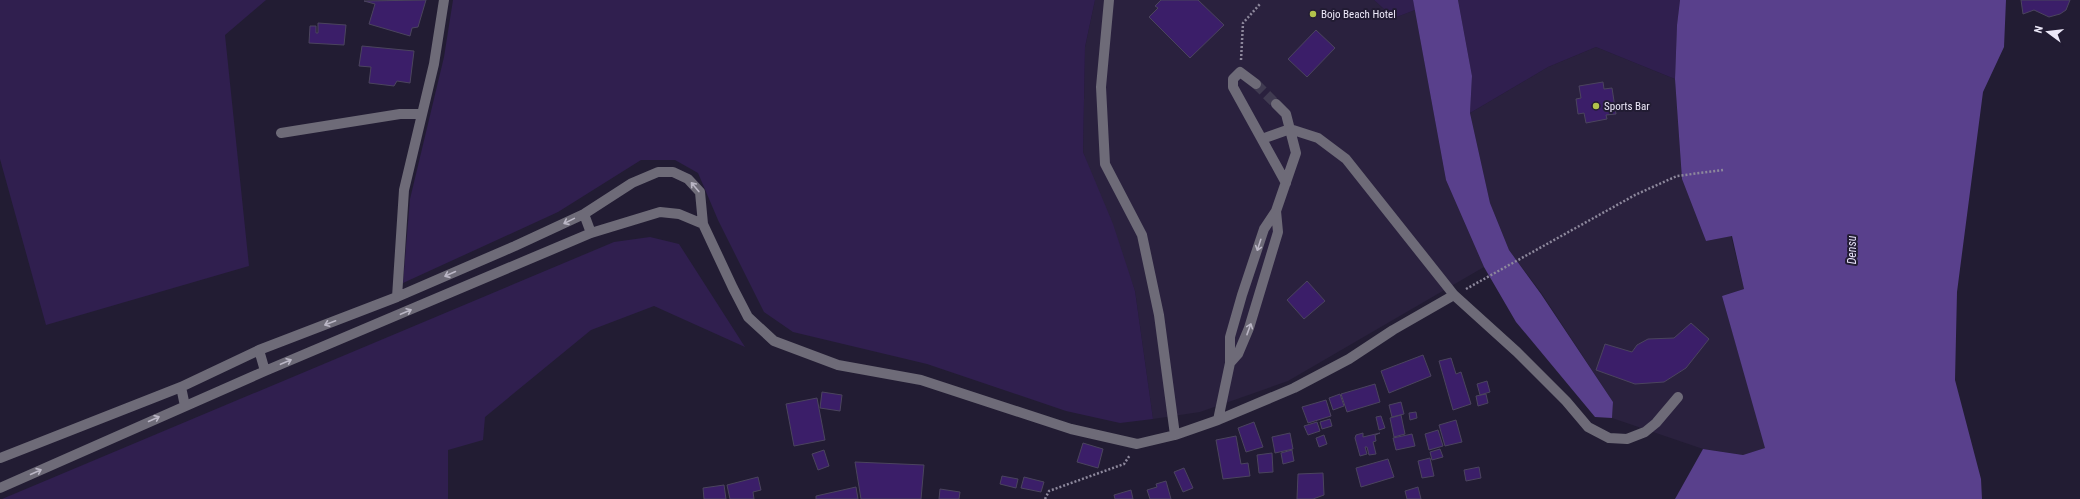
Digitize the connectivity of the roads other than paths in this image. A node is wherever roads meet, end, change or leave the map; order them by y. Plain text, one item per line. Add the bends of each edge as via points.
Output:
1 (444, 0) edge
2 (1109, 0) edge
3 (1256, 84) tunnel mouth
4 (1276, 104) tunnel mouth
5 (421, 114) junction
6 (1290, 129) junction
7 (281, 133) dead end
8 (1262, 139) junction
9 (1286, 183) junction
10 (1276, 211) junction
11 (584, 214) junction
12 (703, 224) junction
13 (591, 233) junction
14 (1454, 295) junction
15 (397, 297) junction
16 (259, 350) junction
17 (1230, 362) junction
18 (265, 371) junction
19 (181, 387) junction
20 (1678, 397) dead end
21 (185, 406) junction
22 (1218, 420) junction
23 (1175, 435) junction
24 (0, 458) edge
25 (0, 488) edge

1 - 5 street via 434,64
2 - 23 street via 1101,87 1105,164 1142,235 1159,315
3 - 8 street via 1240,72 1233,79 1233,87
4 - 6 street via 1286,114
5 - 7 street via 400,114
5 - 15 street via 404,190
6 - 8 street
6 - 9 street via 1296,153
6 - 14 street via 1318,138 1346,159
8 - 9 street
9 - 10 street
10 -> 17 street via 1264,229 1242,295 1230,336
17 -> 10 street via 1238,354 1249,328 1278,232
12 -> 11 street via 700,192 688,179 673,172 658,172 646,176
11 - 13 street
11 -> 15 street
12 - 13 street via 679,214 660,212
12 - 23 street via 748,317 774,342 838,365 921,380 1071,429 1137,444
18 -> 13 street
14 - 20 street via 1517,352 1588,427 1609,438 1627,439 1645,432
14 - 22 street via 1349,359 1294,388
15 -> 16 street
16 - 18 street
16 - 19 street
17 - 22 street
18 - 21 street
19 - 21 street
19 - 24 street
25 -> 21 street
22 - 23 street

